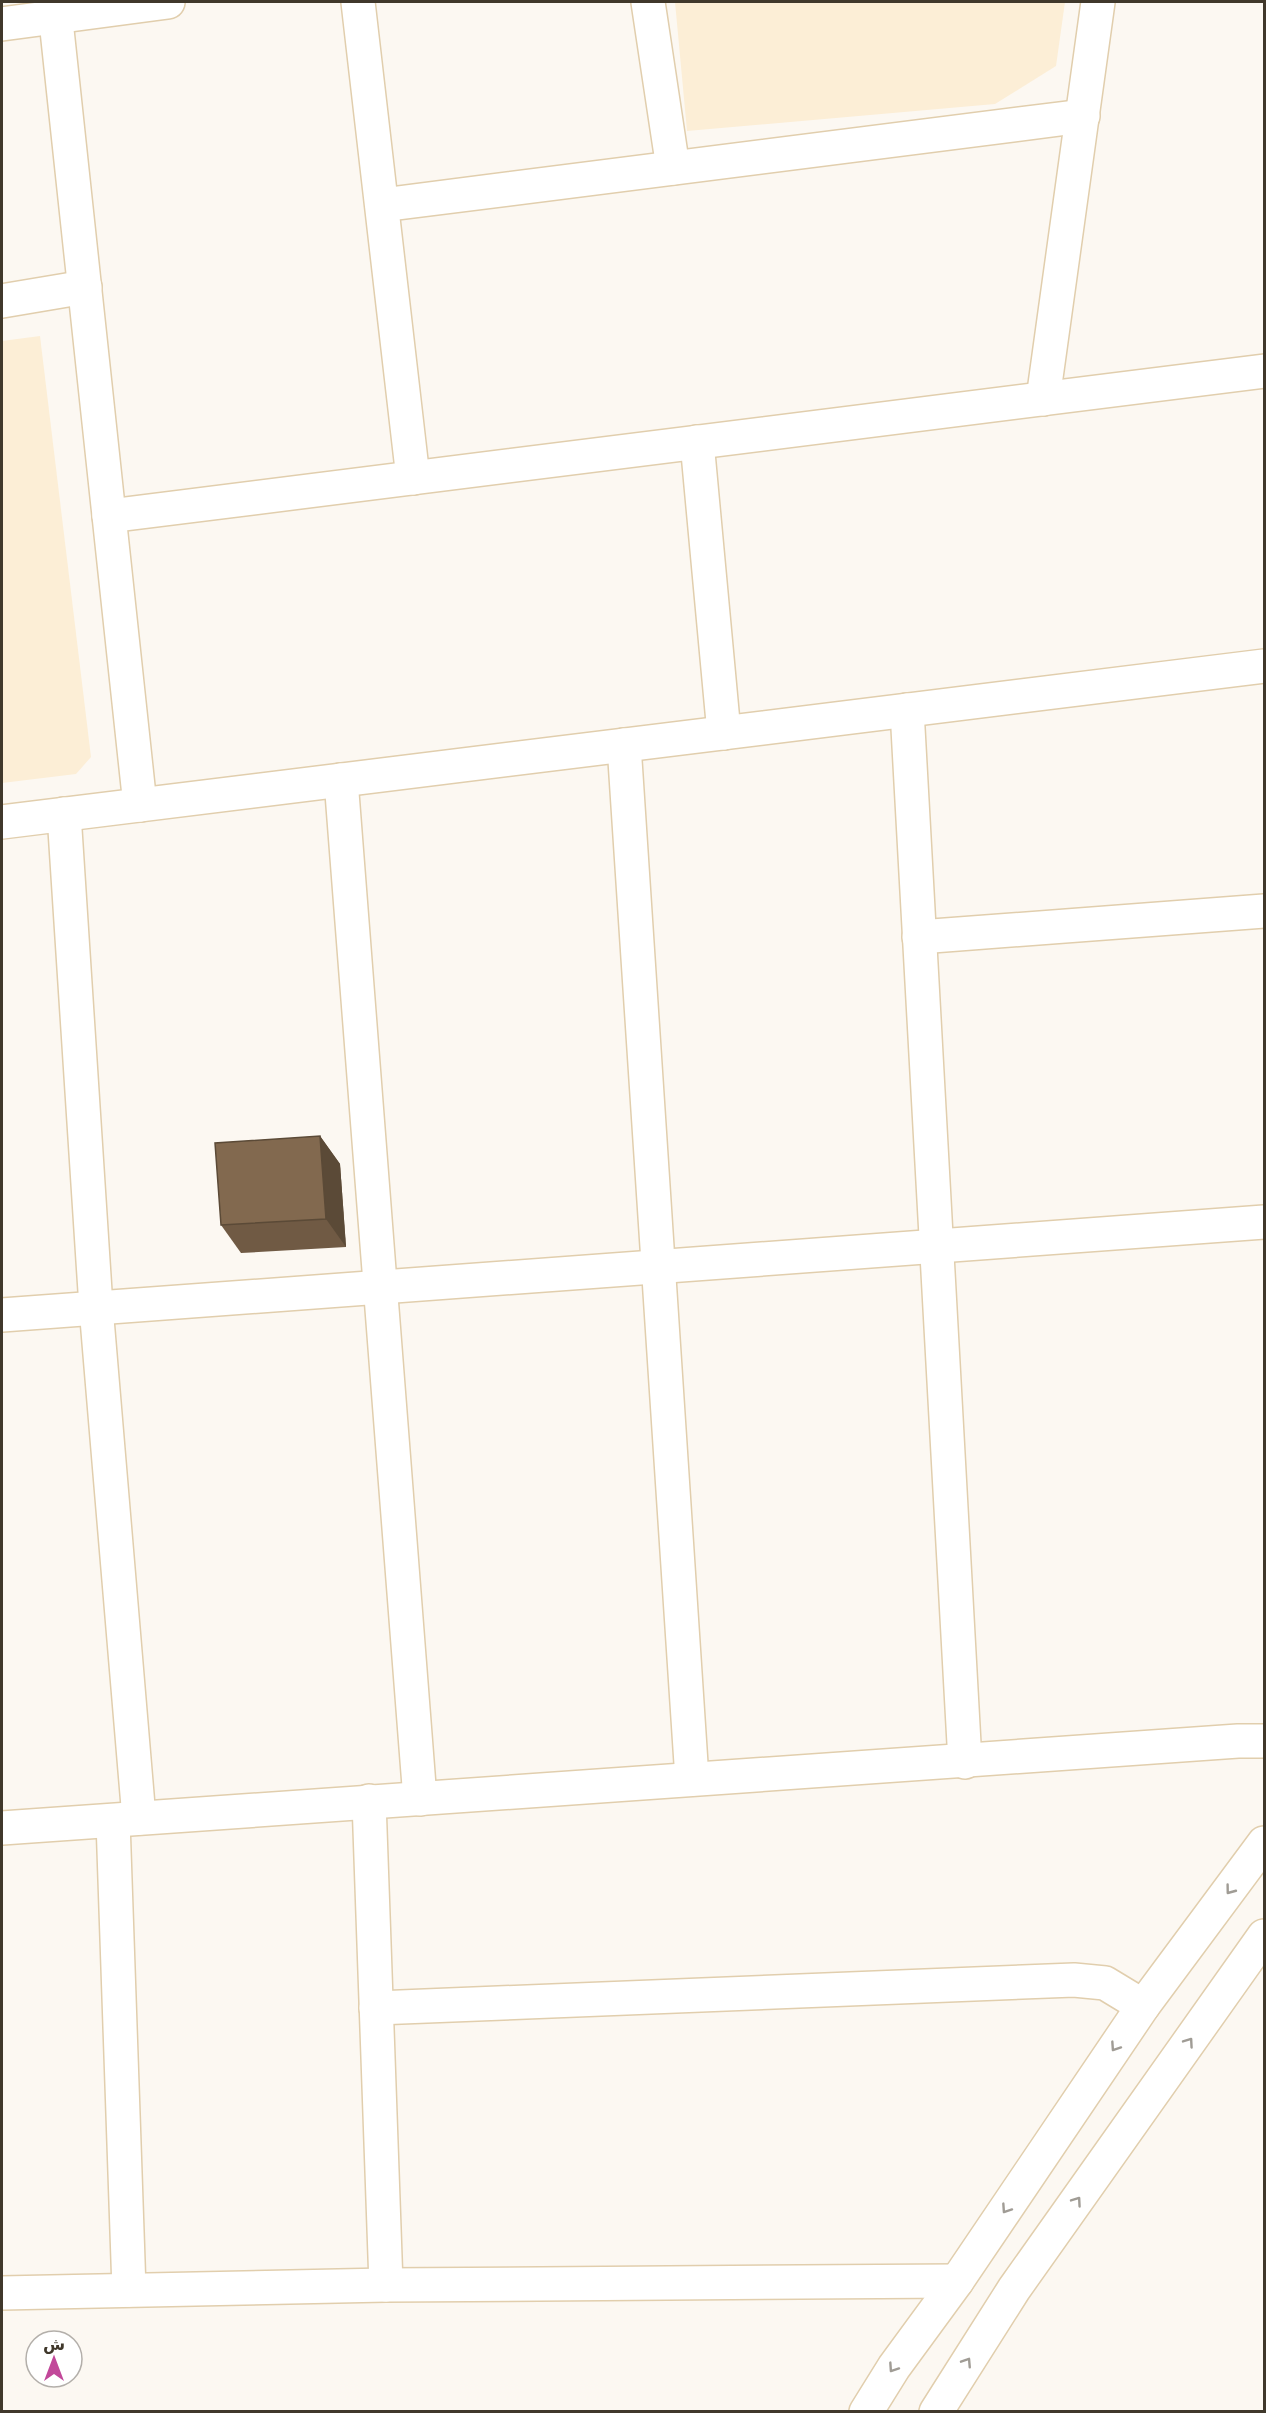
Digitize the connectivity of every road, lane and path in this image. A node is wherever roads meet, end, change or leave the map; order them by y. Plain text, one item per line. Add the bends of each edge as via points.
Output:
1 (168, 2) edge
2 (358, 2) edge
3 (648, 2) edge
4 (1098, 2) edge
5 (55, 10) edge
6 (2, 24) edge
7 (1083, 116) junction
8 (673, 168) junction
9 (382, 205) junction
10 (85, 287) junction
11 (2, 301) edge
12 (1264, 371) edge
13 (1043, 399) junction
14 (698, 442) junction
15 (413, 478) junction
16 (109, 516) junction
17 (1264, 666) edge
18 (907, 710) junction
19 (724, 733) junction
20 (624, 745) junction
21 (341, 780) junction
22 (140, 805) junction
23 (64, 814) junction
24 (2, 822) edge
25 (1264, 911) edge
26 (919, 937) junction
27 (1264, 1222) edge
28 (937, 1246) junction
29 (658, 1267) junction
30 (380, 1287) junction
31 (96, 1307) junction
32 (2, 1315) edge
33 (1264, 1741) edge
34 (965, 1762) junction
35 (692, 1779) junction
36 (420, 1799) junction
37 (369, 1801) junction
38 (126, 1820) junction
39 (2, 1828) edge
40 (1264, 1843) edge
41 (1264, 1936) edge
42 (1143, 2006) junction
43 (376, 2008) junction
44 (957, 2281) junction
45 (386, 2285) junction
46 (129, 2290) junction
47 (2, 2293) edge
48 (866, 2412) edge
49 (936, 2412) edge

1 - 5 street
2 - 9 street
3 - 8 street
4 - 7 street
5 - 6 street
5 - 10 street
7 - 8 street
7 - 13 street
8 - 9 street
9 - 15 street
10 - 11 street
10 - 16 street
12 - 13 street
13 - 14 street
14 - 15 street
14 - 19 street
15 - 16 street
16 - 22 street
17 - 18 street
18 - 19 street
18 - 26 street
19 - 20 street
20 - 21 street
20 - 29 street
21 - 22 street
21 - 30 street
22 - 23 street
23 - 24 street
23 - 31 street
25 - 26 street
26 - 28 street
27 - 28 street
28 - 29 street
28 - 34 street
29 - 30 street
29 - 35 street
30 - 31 street
30 - 36 street
31 - 32 street
31 - 38 street
33 - 34 street
34 - 35 street
35 - 36 street
36 - 37 street
37 - 38 street
37 - 43 street
38 - 39 street
38 - 46 street
40 -> 42 street
49 -> 41 street via 1014,2289
42 - 43 street via 1106,1983 1074,1980
42 -> 44 street
43 - 45 street
44 - 45 street
44 -> 48 street
45 - 46 street
46 - 47 street

